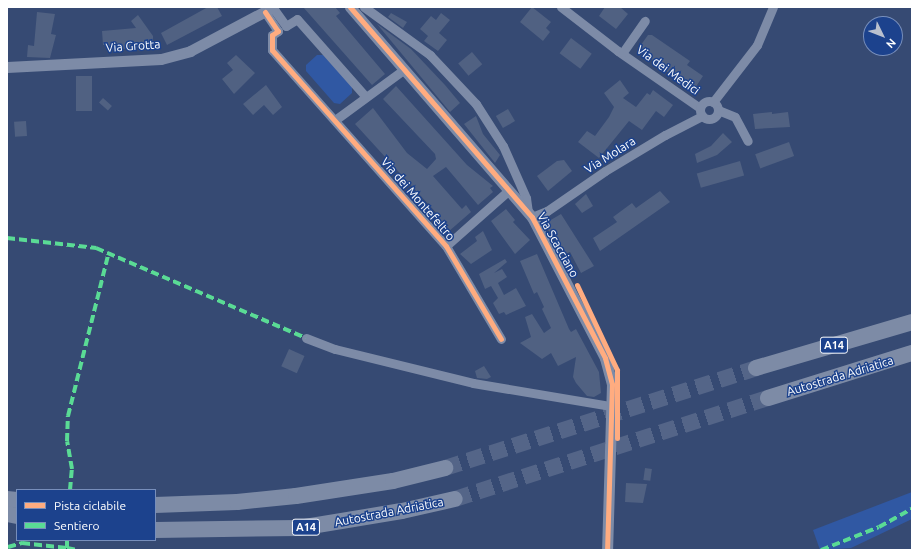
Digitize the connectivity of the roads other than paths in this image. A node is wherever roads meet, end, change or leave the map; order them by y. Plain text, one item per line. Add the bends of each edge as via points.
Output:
1 (350, 7) edge
2 (364, 7) edge
3 (562, 7) edge
4 (773, 7) edge
5 (270, 9) edge
6 (645, 21) dead end
7 (623, 52) junction
8 (7, 67) edge
9 (403, 70) junction
10 (366, 97) junction
11 (713, 102) junction
12 (718, 110) junction
13 (701, 112) junction
14 (335, 120) junction
15 (748, 141) dead end
16 (509, 190) junction
17 (530, 215) junction
18 (446, 246) junction
19 (912, 322) edge
20 (306, 338) dead end
21 (501, 339) dead end
22 (912, 353) edge
23 (756, 368) tunnel mouth
24 (768, 398) tunnel mouth
25 (611, 406) junction
26 (444, 468) tunnel mouth
27 (454, 499) tunnel mouth
28 (156, 505) edge
29 (156, 530) edge
30 (607, 550) edge

1 - 9 street, Via Scacciano
2 - 17 street via 430,55 476,104 503,146 526,198
3 - 7 street, Via dei Medici via 618,51
4 - 11 street, Via Molara via 757,45
5 - 8 street, Via Grotta via 190,51 160,59
5 - 10 street via 286,26 296,20
5 - 14 street, Via dei Montefeltro via 278,31 272,35 272,50
6 - 7 street, Via dei Medici
7 - 13 street, Via dei Medici
9 - 10 street
9 - 16 street, Via Scacciano
10 - 14 street
11 - 12 street
11 - 13 street, Via Molara via 705,102
12 - 13 street, Via Molara via 713,118
12 - 15 street via 734,117
13 - 17 street, Via Molara via 547,211
14 - 18 street, Via dei Montefeltro
16 - 17 street, Via Scacciano
16 - 18 street, Via dei Montefeltro
17 - 25 street, Via Scacciano via 610,371
18 - 21 street, Via dei Montefeltro
19 - 23 highway, A14
20 - 25 street via 335,349 473,383
22 - 24 highway, Autostrada Adriatica / A14
25 - 30 street, Via Scacciano
26 - 28 highway via 393,481 296,496 237,502
27 - 29 highway, Autostrada Adriatica / A14 via 299,528

